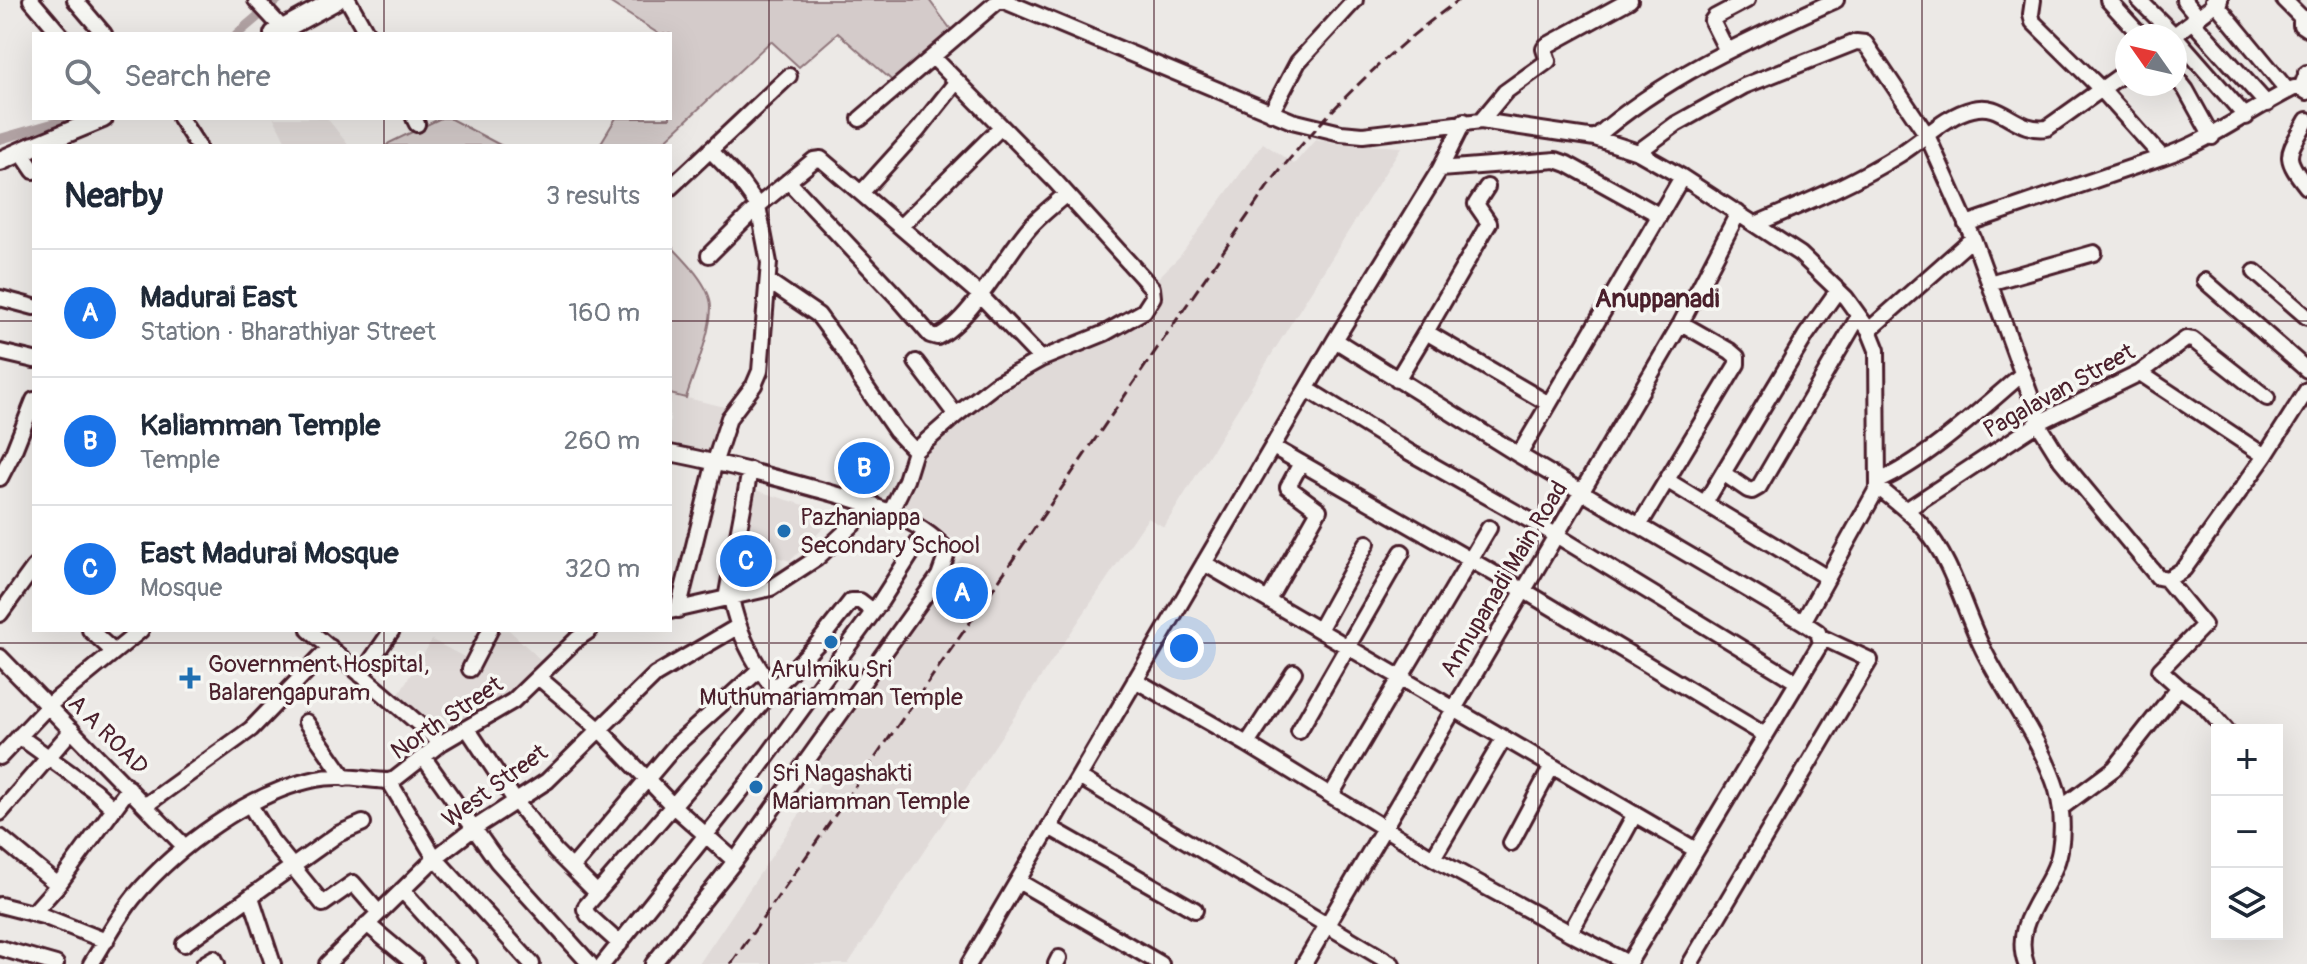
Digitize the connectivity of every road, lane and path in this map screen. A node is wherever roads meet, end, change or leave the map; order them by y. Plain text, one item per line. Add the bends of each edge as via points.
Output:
1 (31, 0) edge
2 (75, 0) edge
3 (336, 0) edge
4 (348, 0) edge
5 (1000, 0) edge
6 (1355, 0) edge
7 (1630, 0) edge
8 (1747, 0) edge
9 (1836, 0) edge
10 (2033, 0) edge
11 (2108, 0) edge
12 (2139, 0) edge
13 (2184, 0) edge
14 (2284, 0) edge
15 (2216, 1) edge
16 (262, 7) edge
17 (2196, 19) junction
18 (2130, 24) edge
19 (2162, 24) edge
20 (2187, 26) edge
21 (2307, 29) edge
22 (58, 32) edge
23 (102, 32) edge
24 (278, 32) edge
25 (366, 32) edge
26 (1727, 51) junction
27 (2187, 51) edge
28 (933, 57) junction
29 (2307, 73) edge
30 (789, 76) dead end
31 (2115, 80) edge
32 (957, 81) junction
33 (2102, 90) junction
34 (2298, 90) edge
35 (2187, 92) edge
36 (2267, 104) junction
37 (1271, 113) junction
38 (2246, 117) junction
39 (860, 119) dead end
40 (98, 120) edge
41 (181, 120) edge
42 (2307, 120) edge
43 (1464, 121) junction
44 (1481, 121) junction
45 (1001, 127) junction
46 (1927, 135) junction
47 (2212, 137) junction
48 (1595, 138) junction
49 (40, 144) edge
50 (197, 144) edge
51 (30, 148) edge
52 (710, 150) junction
53 (1638, 152) junction
54 (2162, 157) junction
55 (0, 161) edge
56 (1440, 169) junction
57 (1682, 177) junction
58 (788, 181) junction
59 (672, 186) edge
60 (1487, 187) dead end
61 (2307, 187) edge
62 (862, 192) junction
63 (1066, 194) junction
64 (758, 206) junction
65 (1738, 213) junction
66 (1659, 215) junction
67 (1756, 224) junction
68 (1966, 224) junction
69 (901, 226) junction
70 (1973, 238) junction
71 (2094, 253) dead end
72 (709, 255) dead end
73 (2255, 272) dead end
74 (768, 281) junction
75 (2205, 281) dead end
76 (1989, 283) junction
77 (1838, 290) junction
78 (980, 295) junction
79 (0, 298) edge
80 (32, 306) edge
81 (1859, 316) junction
82 (2307, 317) edge
83 (1681, 323) junction
84 (1869, 330) junction
85 (1426, 332) junction
86 (1335, 340) junction
87 (0, 352) edge
88 (1041, 359) junction
89 (32, 360) edge
90 (916, 362) dead end
91 (2307, 370) edge
92 (2140, 373) junction
93 (2021, 375) junction
94 (1397, 380) junction
95 (1307, 389) junction
96 (2307, 390) edge
97 (2267, 398) dead end
98 (1549, 404) junction
99 (32, 405) edge
100 (956, 415) junction
101 (2039, 422) junction
102 (1273, 447) junction
103 (915, 451) junction
104 (672, 453) edge
105 (1519, 455) junction
106 (2265, 456) junction
107 (715, 461) junction
108 (1301, 463) junction
109 (750, 470) junction
110 (1723, 473) junction
111 (0, 478) edge
112 (1668, 481) junction
113 (1878, 484) junction
114 (1582, 491) junction
115 (1705, 503) junction
116 (874, 505) junction
117 (1906, 510) junction
118 (891, 511) junction
119 (1639, 526) junction
120 (1489, 528) dead end
121 (925, 532) junction
122 (1556, 535) junction
123 (1367, 543) dead end
124 (1402, 552) dead end
125 (1471, 560) junction
126 (1204, 563) junction
127 (32, 574) edge
128 (1826, 577) junction
129 (2166, 579) junction
130 (1523, 590) junction
131 (728, 598) junction
132 (1268, 600) junction
133 (674, 611) edge
134 (873, 611) junction
135 (0, 614) edge
136 (1803, 622) junction
137 (737, 627) junction
138 (1319, 630) junction
139 (92, 632) edge
140 (139, 632) edge
141 (311, 632) edge
142 (391, 632) edge
143 (489, 632) edge
144 (588, 632) edge
145 (1821, 637) junction
146 (1346, 646) junction
147 (330, 647) junction
148 (114, 652) junction
149 (0, 657) edge
150 (470, 669) dead end
151 (759, 670) junction
152 (1294, 672) dead end
153 (361, 675) junction
154 (538, 677) junction
155 (1400, 677) junction
156 (1135, 680) junction
157 (1797, 682) junction
158 (2179, 687) junction
159 (774, 689) junction
160 (48, 706) junction
161 (1453, 708) junction
162 (306, 722) dead end
163 (2221, 724) edge
164 (467, 728) junction
165 (599, 729) junction
166 (72, 730) junction
167 (1299, 731) dead end
168 (1765, 735) junction
169 (19, 736) junction
170 (1504, 738) junction
171 (441, 743) junction
172 (1247, 744) junction
173 (0, 757) edge
174 (49, 758) junction
175 (424, 758) junction
176 (1552, 766) junction
177 (647, 777) junction
178 (1079, 777) junction
179 (345, 778) junction
180 (389, 781) junction
181 (129, 788) junction
182 (1331, 795) junction
183 (516, 802) junction
184 (146, 805) junction
185 (250, 805) junction
186 (673, 806) junction
187 (113, 808) junction
188 (2061, 808) junction
189 (0, 813) edge
190 (1635, 814) junction
191 (363, 823) dead end
192 (1049, 827) junction
193 (1383, 827) junction
194 (473, 829) junction
195 (707, 836) junction
196 (0, 837) edge
197 (1511, 843) dead end
198 (184, 846) junction
199 (1696, 850) junction
200 (435, 858) junction
201 (1433, 858) junction
202 (735, 861) junction
203 (291, 867) junction
204 (572, 868) junction
205 (1018, 881) junction
206 (58, 885) junction
207 (402, 890) junction
208 (597, 893) junction
209 (251, 897) junction
210 (0, 905) edge
211 (1195, 910) dead end
212 (33, 913) junction
213 (379, 913) junction
214 (367, 924) junction
215 (1327, 926) junction
216 (1570, 933) junction
217 (106, 941) junction
218 (184, 944) dead end
219 (620, 944) junction
220 (0, 948) edge
221 (32, 961) edge
222 (334, 962) edge
223 (56, 964) edge
224 (91, 964) edge
225 (204, 964) edge
226 (217, 964) edge
227 (273, 964) edge
228 (415, 964) edge
229 (469, 964) edge
230 (532, 964) edge
231 (590, 964) edge
232 (603, 964) edge
233 (653, 964) edge
234 (969, 964) edge
235 (1161, 964) edge
236 (1304, 964) edge
237 (1392, 964) edge
238 (1628, 964) edge
239 (1690, 964) edge
240 (2026, 964) edge

1 - 22 street
2 - 23 street
3 - 24 main road
4 - 25 street
5 - 28 street
5 - 37 street
6 - 37 street via 1298,62
7 - 44 street via 1544,47 1548,61 1505,92
8 - 26 street via 1712,21
9 - 26 street
10 - 33 street via 2033,22
11 - 18 street
12 - 19 street
13 - 17 street
14 - 21 street
15 - 17 street
15 - 34 street
16 - 24 street
17 - 20 street
17 - 36 street
26 - 48 street
27 - 38 street
28 - 32 street
28 - 39 street
29 - 34 street
30 - 52 street
31 - 33 street
32 - 45 street
32 - 62 street
33 - 46 street via 2047,128 2034,130 1982,107 1957,115
33 - 54 street
34 - 36 street
35 - 47 street
36 - 38 street
37 - 43 street via 1363,135
38 - 47 street
40 - 49 main road
41 - 50 street
42 - 61 street via 2288,160
43 - 44 street
43 - 56 street
44 - 48 street
45 - 63 street
45 - 69 street
46 - 53 street via 1869,47 1856,42 1744,86
46 - 67 street via 1829,193
46 - 68 street
47 - 54 street
48 - 53 street
51 - 55 main road
52 - 59 street
52 - 64 street
53 - 57 street
54 - 68 street
56 - 66 street via 1556,160
56 - 86 street
57 - 65 street
57 - 66 street
58 - 62 street via 821,159
58 - 64 street
58 - 78 street via 930,335 946,333
60 - 85 street via 1476,204 1487,227
62 - 69 street
63 - 78 street via 1029,228
63 - 88 street via 1152,288 1153,297 1144,311 1105,333
64 - 72 street
64 - 74 street
65 - 67 street
65 - 83 street, Annupanadi Main Road
66 - 98 street
67 - 77 street via 1800,254
68 - 70 street
69 - 78 street
70 - 76 street
70 - 84 street
71 - 76 street
73 - 82 street
74 - 103 street via 818,315
74 - 107 street via 760,371 729,418
75 - 91 street
76 - 93 street
77 - 81 street
77 - 110 street
78 - 88 street
79 - 80 street
81 - 84 street
81 - 110 street via 1759,487 1748,490
83 - 112 street via 1730,351 1737,364
83 - 114 street, Annupanadi Main Road
84 - 113 street via 1877,350
85 - 94 street
85 - 98 street
86 - 94 street
86 - 95 street
87 - 89 street
88 - 100 street
90 - 100 street
92 - 97 street, Pagalavan Street via 2180,342 2193,340
92 - 101 street, Pagalavan Street
92 - 106 street
93 - 101 street
93 - 113 street via 1965,423
94 - 105 street
95 - 102 street
95 - 122 street
96 - 106 street
98 - 105 street
99 - 111 street
100 - 103 street
101 - 117 street, Pagalavan Street
101 - 129 street via 2066,467 2158,577
102 - 108 street
102 - 126 street
103 - 118 street
104 - 107 street
105 - 114 street
106 - 129 street via 2184,569
107 - 109 street
107 - 133 street
108 - 125 street
108 - 132 street via 1288,487 1319,510
109 - 116 street
109 - 131 street
110 - 115 street
112 - 115 street
112 - 119 street
113 - 117 street
113 - 128 street
114 - 119 street
114 - 122 street, Annupanadi Main Road
115 - 128 street
116 - 118 street
116 - 131 street via 794,574 761,592
117 - 188 street via 1934,541 1982,647 2045,759
118 - 121 street
119 - 136 street
120 - 125 street
121 - 134 street
121 - 202 street via 948,551 939,576
122 - 130 street, Annupanadi Main Road
122 - 157 street
123 - 138 street
124 - 146 street
125 - 130 street
125 - 155 street
126 - 132 street
126 - 156 street
127 - 135 street
128 - 136 street
129 - 158 street via 2204,625 2160,670
130 - 161 street, Annupanadi Main Road
130 - 168 street
131 - 133 street
131 - 137 street
132 - 138 street
134 - 159 street via 851,601
134 - 195 street
136 - 145 street
137 - 151 street
137 - 165 street, West Street via 655,675
138 - 146 street
139 - 148 street
140 - 148 street
141 - 147 street
142 - 153 street
143 - 150 street
144 - 154 street, North Street
145 - 157 street
145 - 239 street via 1870,660
146 - 155 street
146 - 167 street
147 - 153 street
147 - 184 street via 251,729
148 - 160 street
149 - 160 street, A A ROAD
151 - 159 street
151 - 177 street via 704,717
152 - 172 street
153 - 171 street
154 - 164 street, North Street via 500,711
154 - 165 street
155 - 161 street
155 - 182 street
156 - 172 street
156 - 178 street
157 - 168 street
158 - 163 street
158 - 188 street via 2115,768
159 - 186 street
160 - 166 street, A A ROAD
160 - 169 street
161 - 170 street
161 - 193 street, Annupanadi Main Road
162 - 179 street
164 - 171 street, North Street
164 - 183 street
165 - 177 street
165 - 183 street, West Street via 547,781
166 - 174 street
166 - 181 street, A A ROAD
168 - 199 street
169 - 173 street
169 - 174 street
170 - 176 street
170 - 201 street
171 - 175 street, North Street
172 - 182 street
174 - 187 street
174 - 189 street
175 - 180 street, North Street
175 - 194 street
176 - 190 street
176 - 197 street
177 - 186 street
177 - 204 street
178 - 192 street
178 - 215 street
179 - 180 street, North Street
179 - 185 street, North Street via 305,782
180 - 200 street
181 - 184 street, A A ROAD
181 - 187 street
182 - 193 street
183 - 194 street, West Street
183 - 204 street
184 - 198 street, A A ROAD
185 - 198 street, North Street
185 - 203 street
186 - 195 street
186 - 208 street
187 - 206 street
188 - 240 street via 2060,853 2023,930
190 - 199 street
190 - 216 street
191 - 203 street
192 - 205 street
192 - 211 street
193 - 201 street
193 - 215 street, Annupanadi Main Road
194 - 200 street, West Street
194 - 231 street
195 - 202 street
195 - 219 street
196 - 206 street
198 - 217 street, North Street via 132,900
199 - 238 street
200 - 207 street, West Street
200 - 230 street
201 - 216 street
202 - 233 street
203 - 209 street
203 - 213 street via 323,904 353,883
204 - 208 street
205 - 234 street
205 - 235 street
206 - 212 street
207 - 213 street, West Street
207 - 229 street
208 - 219 street via 585,912
209 - 218 street
209 - 227 street
210 - 212 street
212 - 217 street
213 - 214 street, West Street
214 - 222 street, West Street
214 - 228 street
215 - 236 street, Annupanadi Main Road
215 - 237 street
216 - 238 street
217 - 224 street, North Street
219 - 232 street
220 - 221 street
221 - 223 street
225 - 226 street via 214,958

